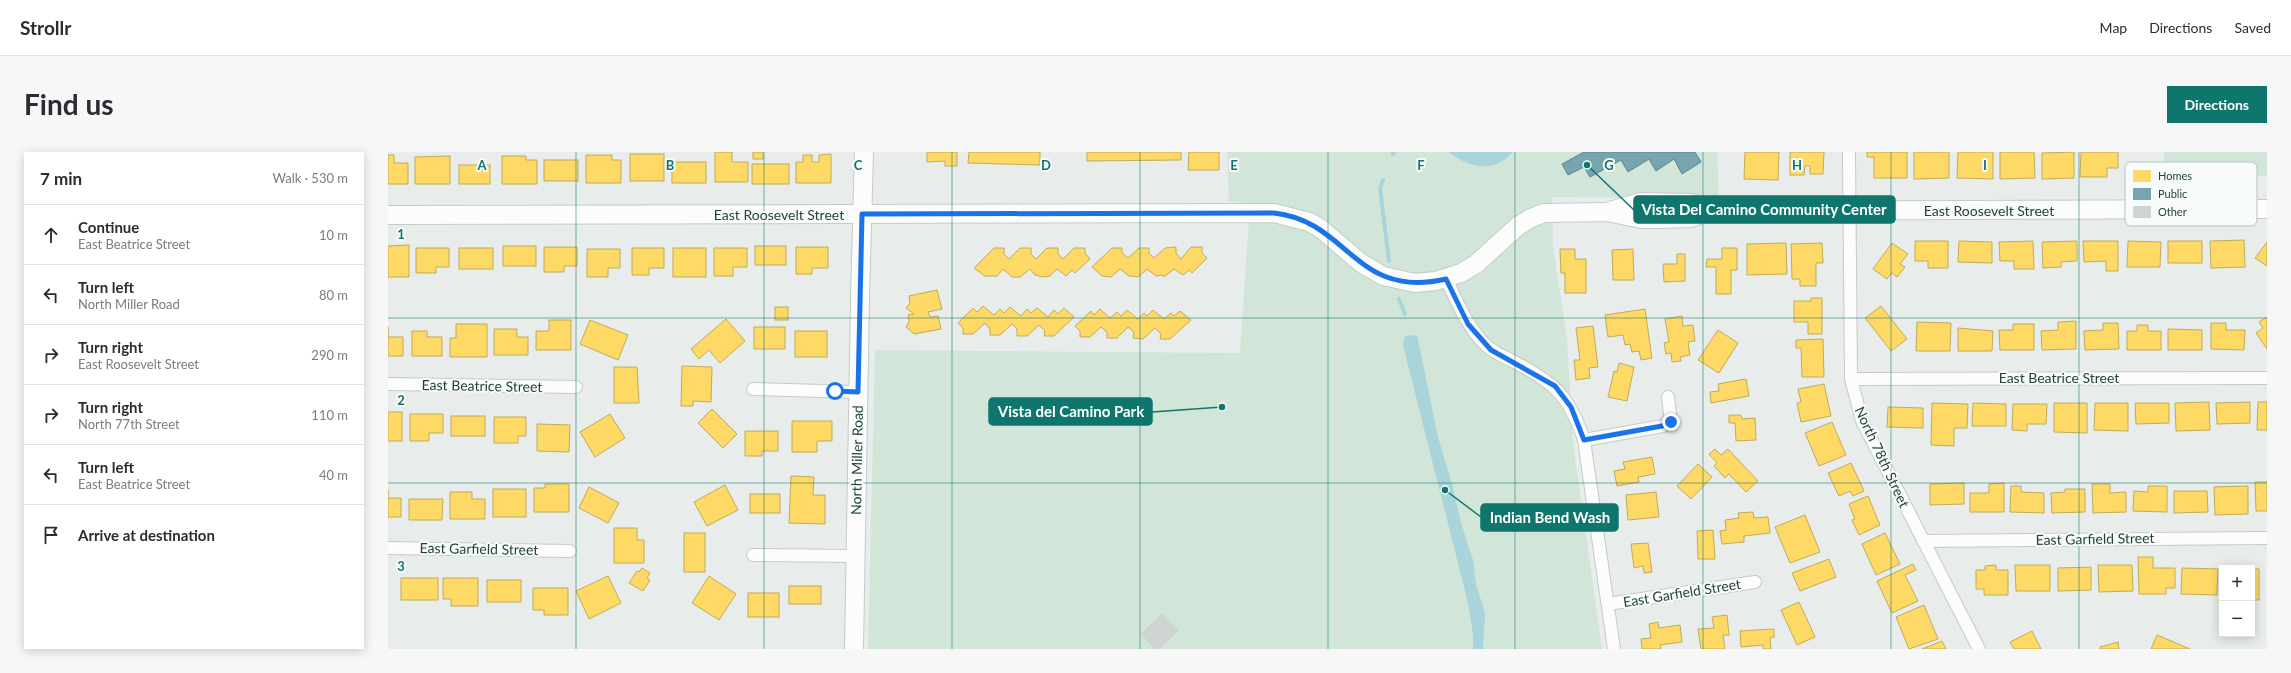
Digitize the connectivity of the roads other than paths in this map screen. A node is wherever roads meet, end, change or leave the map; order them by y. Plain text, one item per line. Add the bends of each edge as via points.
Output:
1 (864, 152) edge
2 (1849, 152) edge
3 (2125, 210) edge
4 (2257, 210) edge
5 (2267, 210) edge
6 (1849, 211) junction
7 (862, 214) junction
8 (388, 215) edge
9 (1446, 279) junction
10 (2267, 378) edge
11 (1851, 379) junction
12 (388, 384) edge
13 (576, 387) dead end
14 (753, 389) dead end
15 (858, 392) junction
16 (1668, 397) dead end
17 (1584, 440) junction
18 (2267, 538) edge
19 (1923, 541) junction
20 (388, 548) edge
21 (570, 551) dead end
22 (753, 555) dead end
23 (855, 556) junction
24 (1755, 582) dead end
25 (1608, 604) junction
26 (854, 649) edge
27 (1614, 649) edge
28 (1979, 649) edge

1 - 7 street, North Miller Road
2 - 6 street, North 78th Street
3 - 6 street, East Roosevelt Street
4 - 5 street, East Roosevelt Street
6 - 9 street, East Roosevelt Street via 1711,211 1691,218 1655,219 1641,219 1608,212 1544,213 1530,218 1504,237 1476,264
6 - 11 street, North 78th Street
7 - 8 street, East Roosevelt Street
7 - 9 street, East Roosevelt Street via 1280,214 1309,222 1320,228 1361,263 1393,280 1415,283
7 - 15 street, North Miller Road
9 - 17 street via 1468,324 1491,350 1555,386 1571,407
10 - 11 street, East Beatrice Street
11 - 19 street, North 78th Street via 1862,422
12 - 13 street, East Beatrice Street
14 - 15 street
15 - 23 street, North Miller Road
16 - 17 street via 1671,422 1662,426
17 - 25 street
18 - 19 street, East Garfield Street
19 - 28 street, North 78th Street
20 - 21 street, East Garfield Street
22 - 23 street
23 - 26 street, North Miller Road
24 - 25 street, East Garfield Street
25 - 27 street

